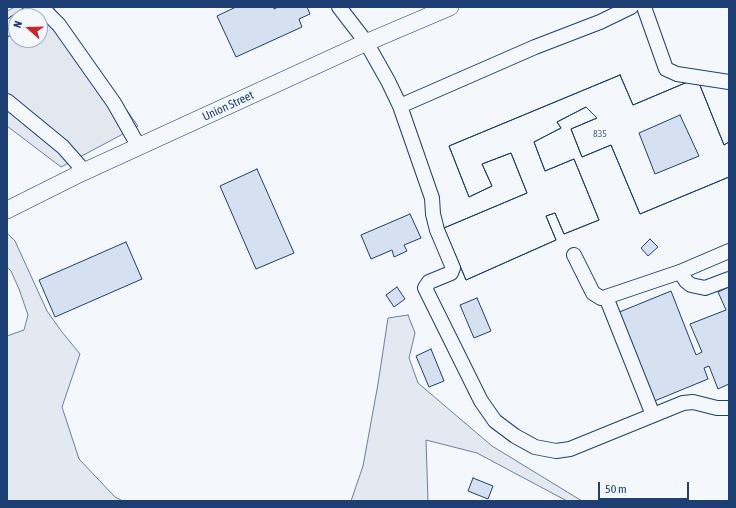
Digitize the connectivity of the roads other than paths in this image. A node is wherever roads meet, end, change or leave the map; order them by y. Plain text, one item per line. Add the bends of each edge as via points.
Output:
1 (40, 7) edge
2 (339, 7) edge
3 (450, 7) edge
4 (631, 7) edge
5 (644, 7) edge
6 (366, 42) junction
7 (729, 82) edge
8 (7, 101) edge
9 (400, 106) junction
10 (139, 147) junction
11 (85, 172) junction
12 (7, 210) edge
13 (729, 251) edge
14 (574, 255) dead end
15 (680, 272) junction
16 (729, 279) edge
17 (606, 297) junction
18 (729, 408) edge
19 (653, 415) junction

1 - 10 street via 59,25 110,97
2 - 6 street
3 - 6 main road, Union Street
4 - 9 street
5 - 7 street via 666,69 677,74
6 - 9 street
6 - 10 main road, Union Street
8 - 11 street via 63,147
9 - 19 street via 432,198 437,230 453,268 451,273 429,282 426,288 481,401 496,421 535,447 556,451 570,449
10 - 11 main road, Union Street
11 - 12 main road, Union Street
13 - 15 street
14 - 17 street via 593,293 601,298
15 - 16 street via 691,285 706,288
15 - 17 street
17 - 19 street
18 - 19 street via 688,402

